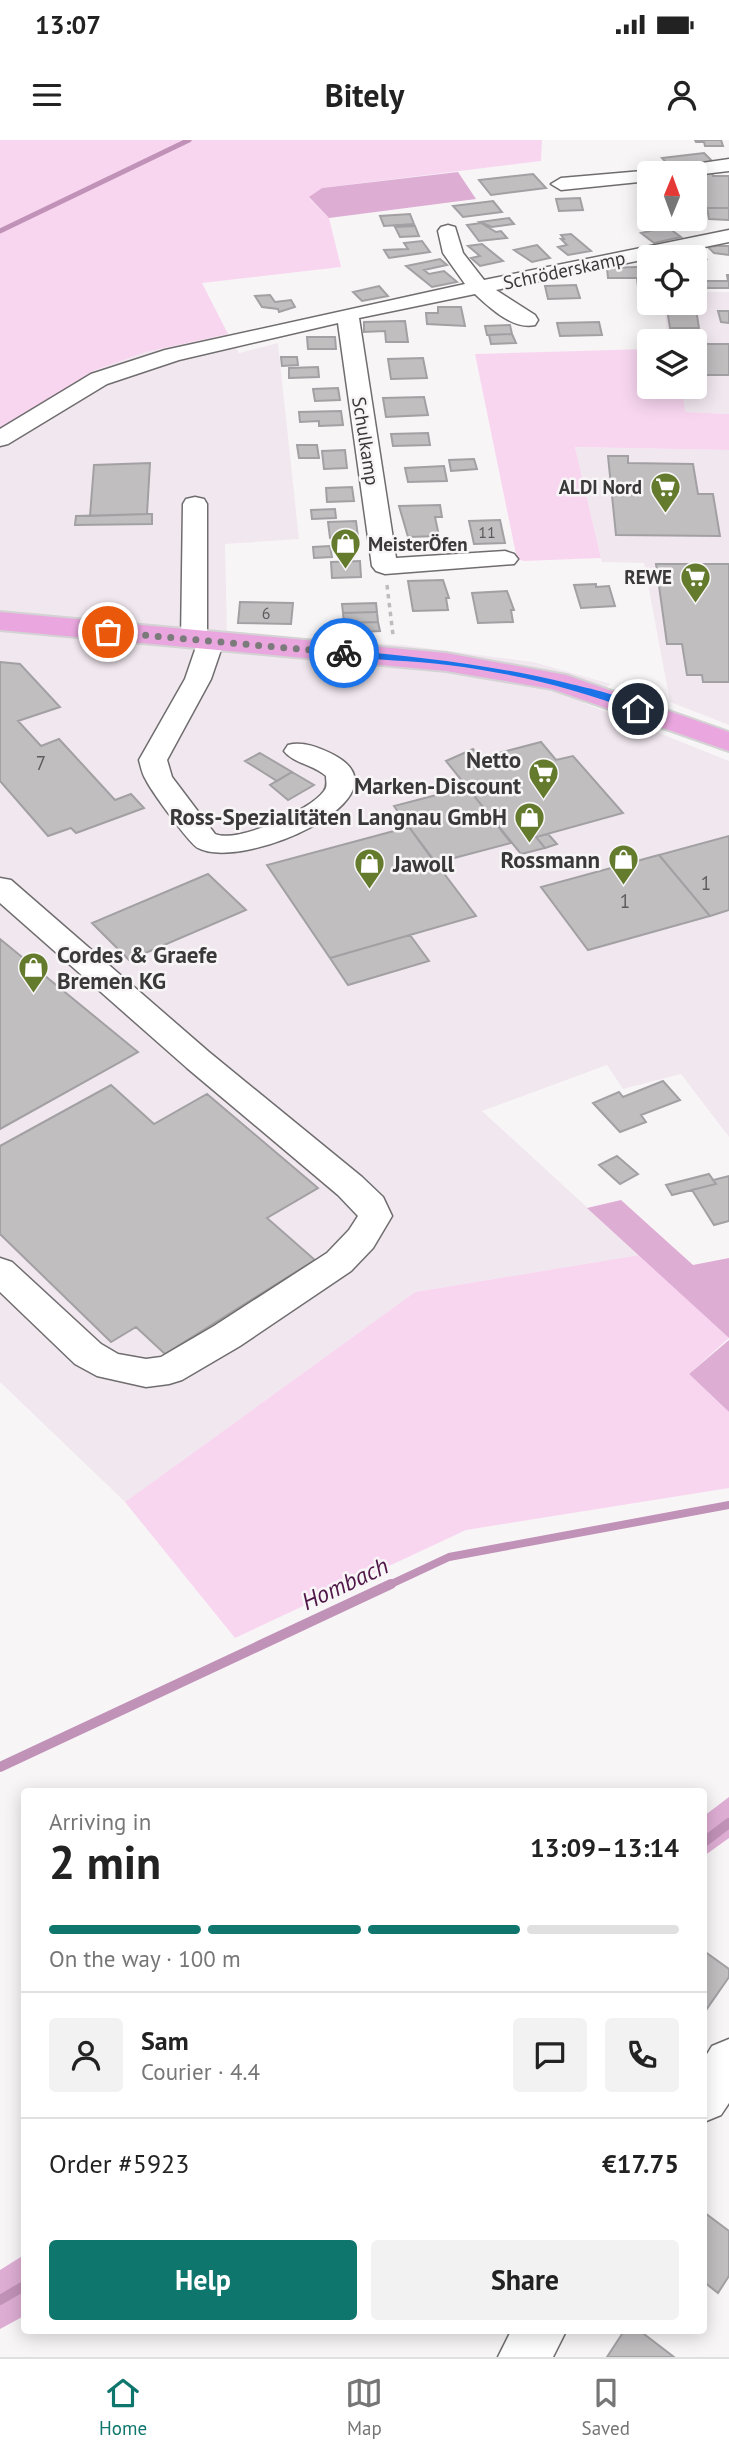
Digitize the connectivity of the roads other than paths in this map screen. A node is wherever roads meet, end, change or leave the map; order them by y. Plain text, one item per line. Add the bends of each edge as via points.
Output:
1 (729, 165) edge
2 (707, 168) edge
3 (637, 176) edge
4 (561, 184) dead end
5 (448, 231) dead end
6 (729, 236) edge
7 (482, 288) junction
8 (348, 316) junction
9 (527, 320) dead end
10 (0, 439) edge
11 (195, 504) dead end
12 (505, 559) dead end
13 (0, 621) edge
14 (203, 641) junction
15 (729, 742) edge
16 (298, 751) dead end
17 (0, 887) edge
18 (0, 1271) edge
19 (729, 2062) edge
20 (707, 2095) edge
21 (539, 2334) edge
22 (523, 2357) edge

1 - 2 street
3 - 4 street
5 - 7 street, Schröderskamp via 452,252
6 - 7 street, Schröderskamp
7 - 8 street, Schröderskamp
7 - 9 street via 501,307
8 - 10 street, Schröderskamp via 173,355 111,375
8 - 12 street, Schulkamp via 385,566
11 - 14 street
13 - 14 main road
14 - 15 main road via 446,662 555,681
14 - 16 street via 198,678 153,760 158,778 205,841 215,845 251,840 316,814 336,799 341,778 334,768
17 - 18 street via 351,1186 372,1206 375,1216 340,1262 169,1370 146,1373 110,1366 88,1354
19 - 20 street
21 - 22 street

